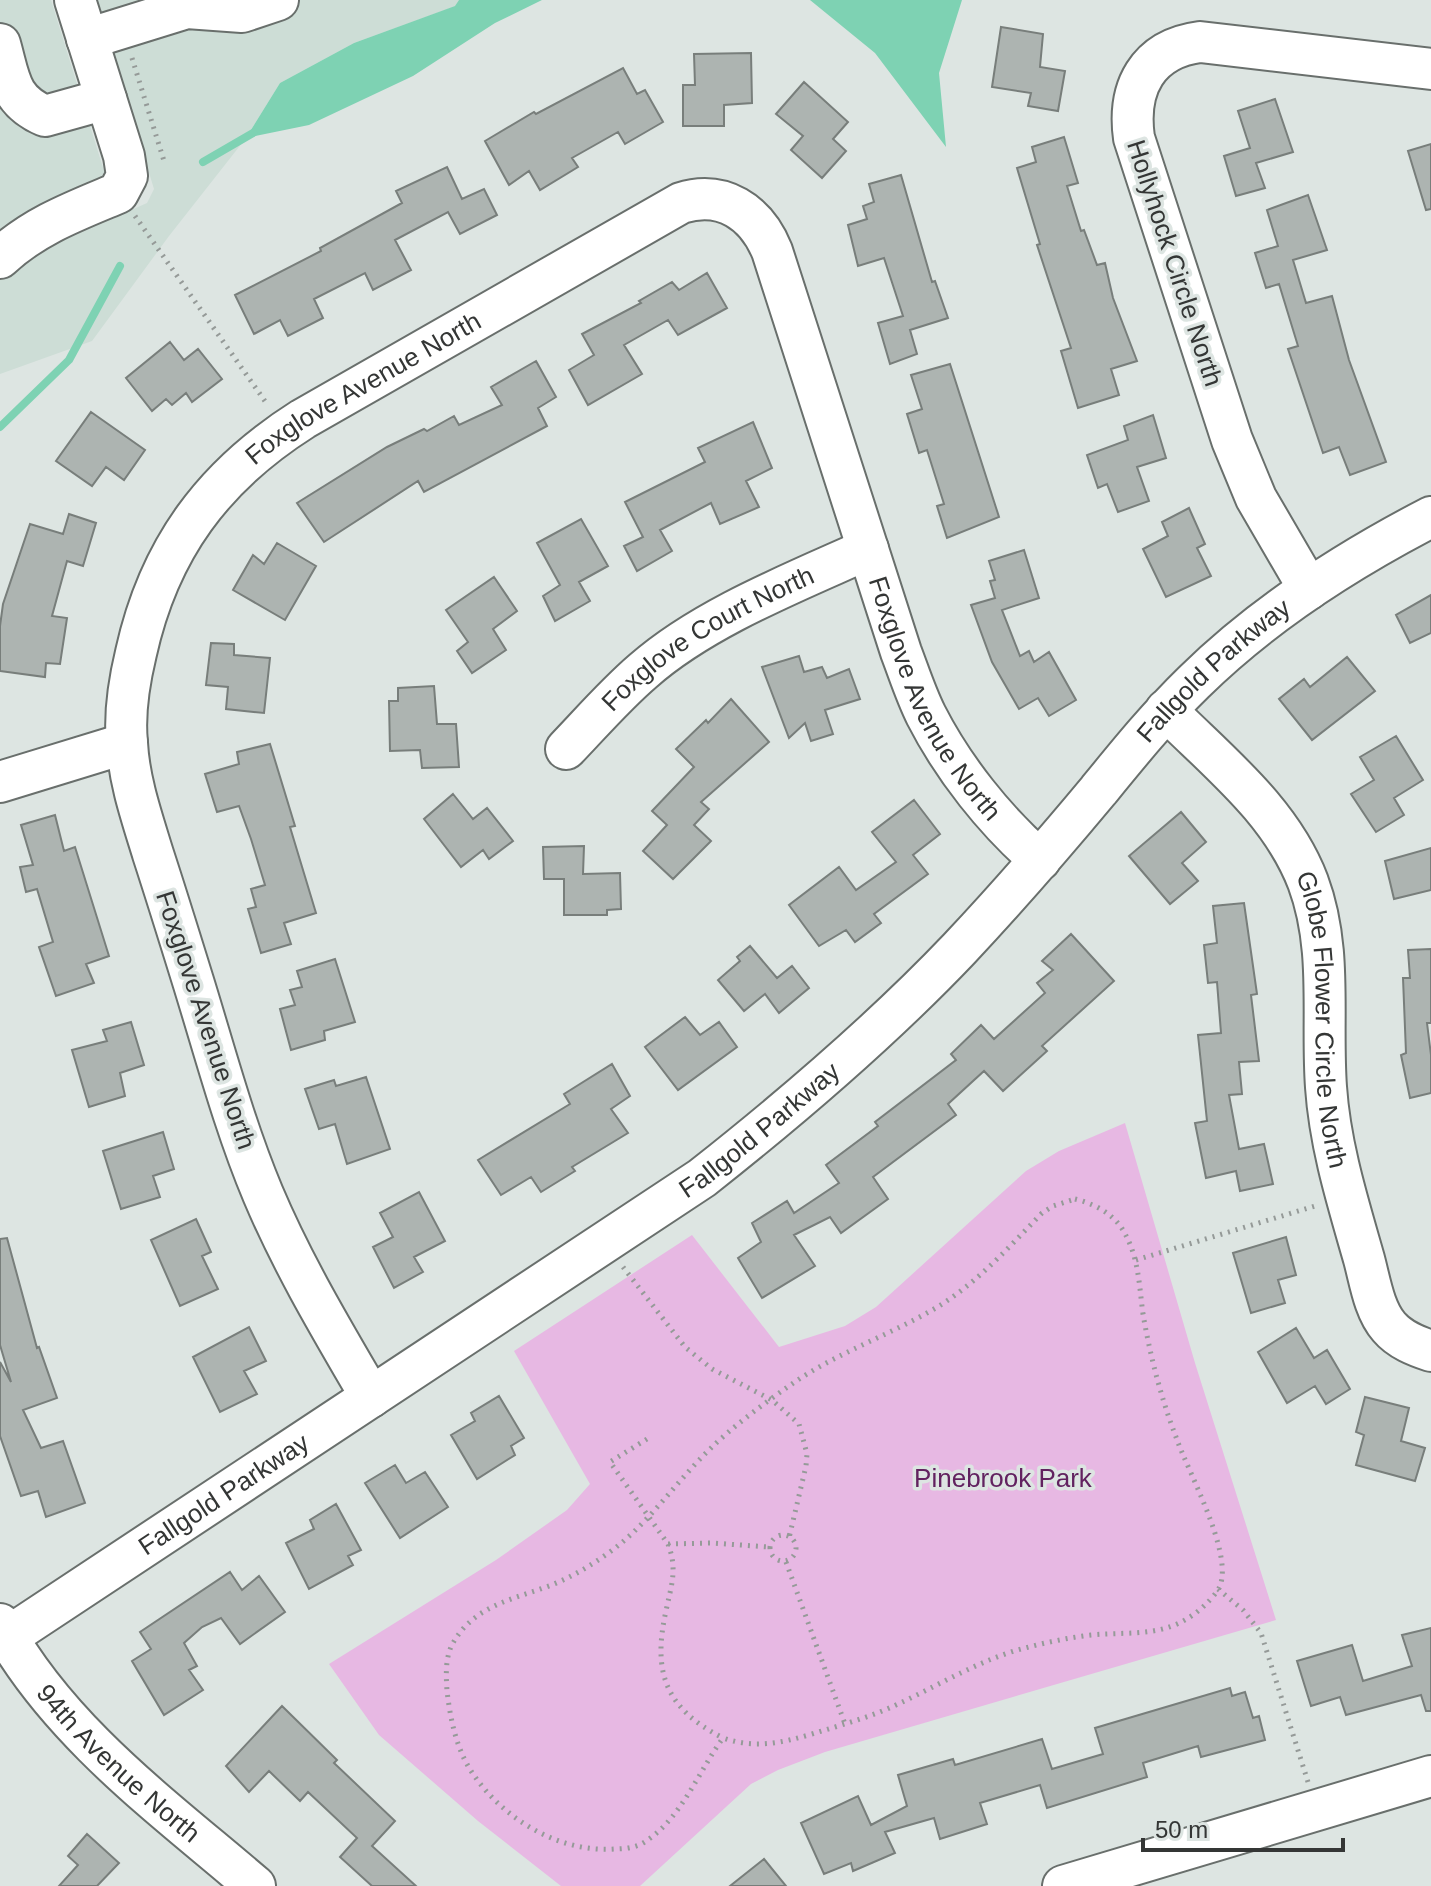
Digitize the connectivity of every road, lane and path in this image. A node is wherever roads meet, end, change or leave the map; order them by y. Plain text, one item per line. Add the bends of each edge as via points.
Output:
1 (75, 0) edge
2 (278, 0) edge
3 (185, 4) edge
4 (106, 34) junction
5 (0, 44) edge
6 (1431, 69) edge
7 (106, 99) junction
8 (164, 161) dead end
9 (118, 193) junction
10 (0, 258) edge
11 (286, 430) junction
12 (1431, 517) edge
13 (868, 549) junction
14 (1309, 589) junction
15 (1166, 710) junction
16 (127, 743) junction
17 (566, 749) dead end
18 (0, 782) edge
19 (1040, 860) junction
20 (1347, 1196) junction
21 (1136, 1260) junction
22 (623, 1266) dead end
23 (1431, 1351) edge
24 (371, 1397) junction
25 (772, 1400) junction
26 (647, 1439) dead end
27 (648, 1517) junction
28 (789, 1538) junction
29 (668, 1544) junction
30 (769, 1547) junction
31 (786, 1562) junction
32 (1218, 1589) junction
33 (2, 1634) edge
34 (845, 1724) junction
35 (723, 1738) junction
36 (1431, 1776) edge
37 (1317, 1809) junction
38 (255, 1886) edge
39 (1063, 1886) edge

1 - 4 street
2 - 3 street via 242,12
3 - 4 street
4 - 7 street
4 - 8 path
5 - 7 street via 25,107 45,116
6 - 14 street, Hollyhock Circle North via 1200,42 1166,52 1150,65 1134,98 1134,138 1232,440 1256,498
7 - 9 street via 127,176
9 - 10 street via 52,221
9 - 11 path
11 - 13 street, Foxglove Avenue North via 681,203 713,199 751,217 764,233
11 - 16 street, Foxglove Avenue North via 225,482 169,556 138,642
12 - 14 street, Fallgold Parkway
13 - 17 street, Foxglove Court North via 669,650
13 - 19 street, Foxglove Avenue North via 925,713 967,778
14 - 15 street, Fallgold Parkway via 1242,639
15 - 19 street, Fallgold Parkway
15 - 20 street, Globe Flower Circle North via 1276,822 1308,883 1325,956 1326,1087
16 - 18 street
16 - 24 street, Foxglove Avenue North via 144,823 258,1180 301,1275
19 - 24 street, Fallgold Parkway via 882,1026 773,1122 702,1178
20 - 21 path
20 - 23 street, Globe Flower Circle North via 1375,1301 1389,1327 1412,1345
21 - 25 path via 1123,1230 1100,1208 1075,1199 1053,1206 958,1294 812,1372
21 - 32 path via 1162,1395 1220,1548
22 - 25 path via 685,1347 712,1369
24 - 33 street, Fallgold Parkway
25 - 27 path via 709,1450
25 - 28 path via 799,1424 807,1454
26 - 27 path via 610,1462
27 - 29 path
27 - 35 path via 609,1553 574,1575 502,1601 464,1627 449,1650 447,1666 449,1707 459,1745 480,1783 531,1828 573,1846 609,1850 642,1844 668,1823
28 - 30 path via 772,1538
28 - 31 path via 796,1552
29 - 30 path
29 - 35 path via 675,1575 660,1666 670,1696 695,1723
30 - 31 path via 772,1555
31 - 34 path
32 - 34 path via 1180,1624 1144,1634 1082,1636 1015,1651
32 - 37 path via 1261,1633
33 - 38 street, 94th Avenue North via 68,1718 111,1762
34 - 35 path via 771,1744
36 - 37 street
37 - 39 street

